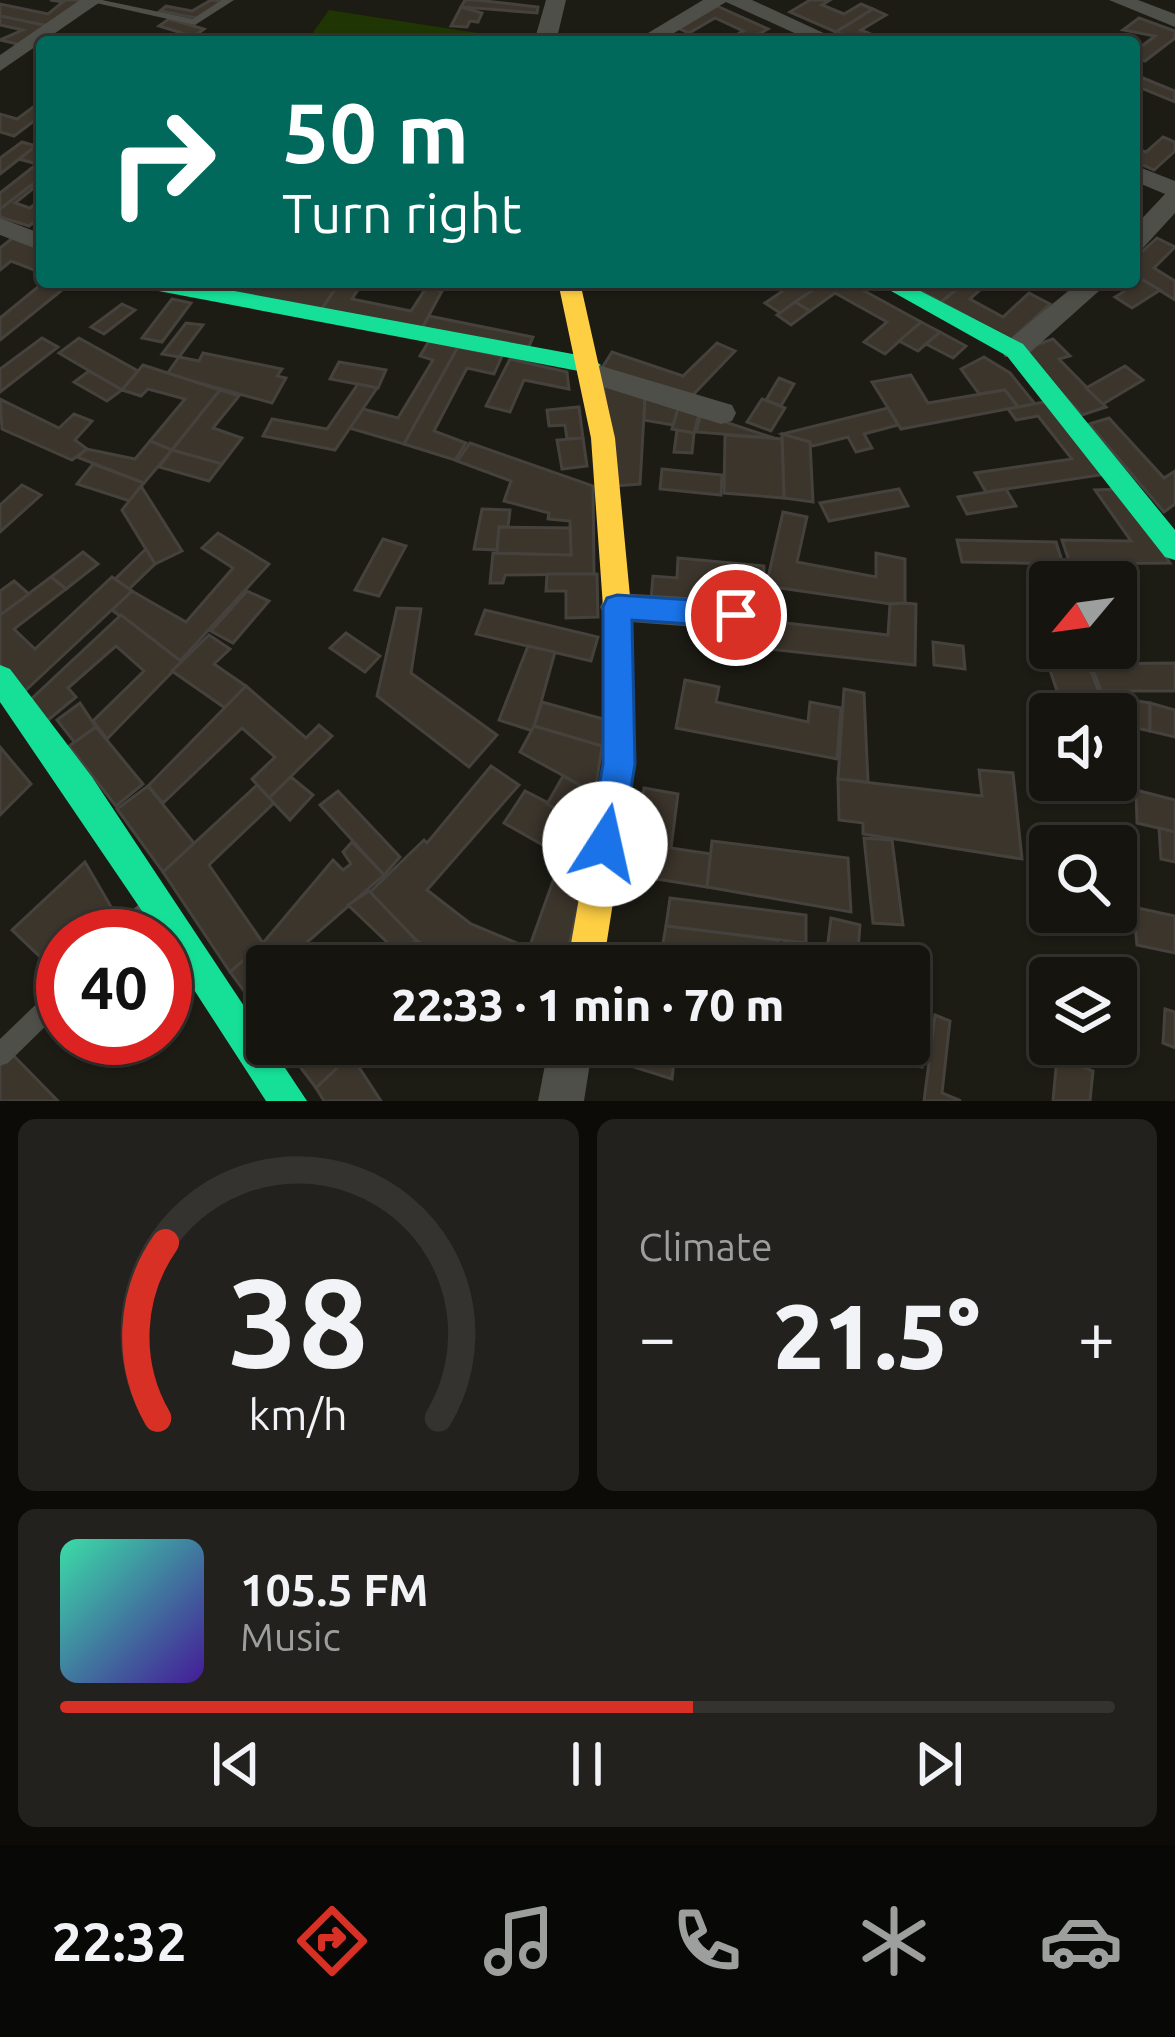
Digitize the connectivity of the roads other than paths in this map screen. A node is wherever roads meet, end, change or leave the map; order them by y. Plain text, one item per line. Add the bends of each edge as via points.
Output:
1 (229, 0) edge
2 (556, 0) edge
3 (718, 0) edge
4 (734, 0) edge
5 (1120, 0) edge
6 (93, 1) edge
7 (1175, 21) edge
8 (42, 36) edge
9 (547, 36) edge
10 (655, 36) edge
11 (818, 36) edge
12 (36, 40) edge
13 (0, 65) edge
14 (1140, 175) edge
15 (1175, 194) edge
16 (0, 226) edge
17 (1140, 235) edge
18 (36, 241) edge
19 (178, 288) edge
20 (570, 288) edge
21 (897, 288) edge
22 (1089, 288) edge
23 (1015, 350) junction
24 (590, 369) junction
25 (721, 412) dead end
26 (1175, 549) edge
27 (617, 607) junction
28 (736, 615) dead end
29 (0, 678) edge
30 (157, 902) junction
31 (150, 909) edge
32 (589, 945) edge
33 (36, 1020) edge
34 (0, 1055) edge
35 (568, 1065) edge
36 (288, 1101) edge
37 (561, 1101) edge

1 - 6 lane via 195,22
2 - 9 street
3 - 10 street
4 - 11 street
5 - 7 street
6 - 8 street
12 - 13 street
14 - 15 street
15 - 17 street
16 - 18 street
19 - 24 street
20 - 24 street
21 - 23 street
22 - 23 street
23 - 26 street
24 - 25 street
24 - 27 street
27 - 28 street
27 - 32 street via 619,764
29 - 30 street
30 - 31 lane
30 - 36 street
33 - 34 lane
35 - 37 street

